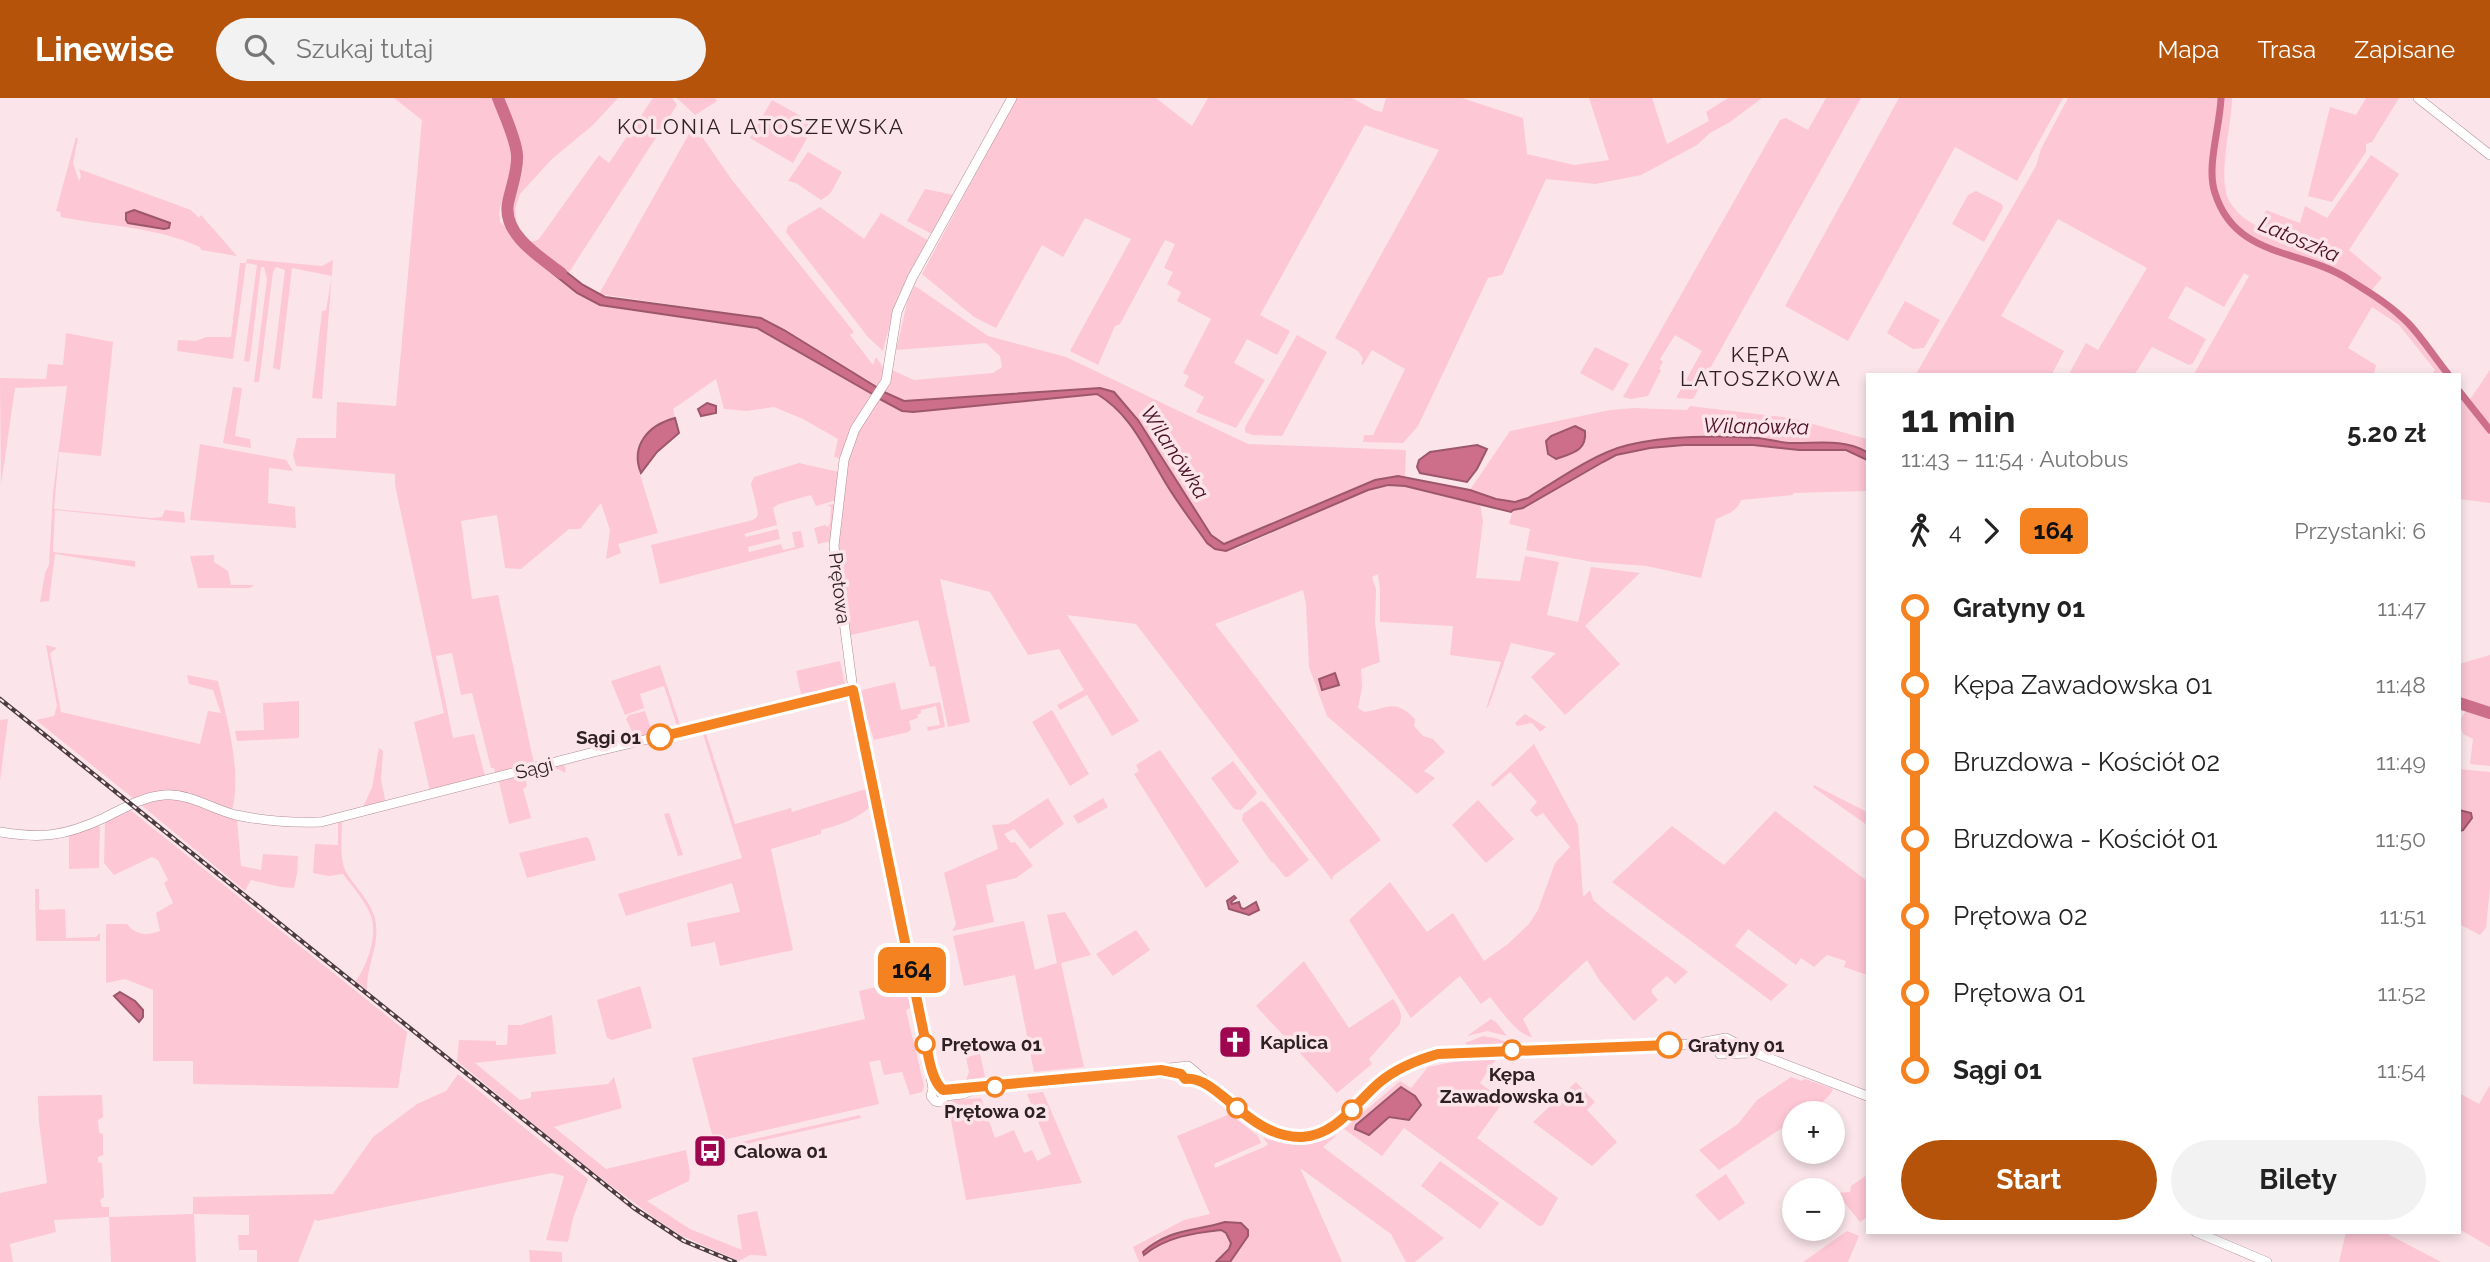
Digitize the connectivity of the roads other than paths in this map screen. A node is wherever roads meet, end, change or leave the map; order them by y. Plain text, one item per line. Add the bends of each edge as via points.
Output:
1 (1012, 98) edge
2 (2418, 98) edge
3 (2490, 155) edge
4 (853, 690) junction
5 (0, 832) edge
6 (1718, 1046) junction
7 (1731, 1048) junction
8 (1866, 1096) edge
9 (2201, 1234) edge
10 (2267, 1262) edge

1 - 4 street, Prętowa via 903,296 894,318 889,371 855,429 844,460 834,546
2 - 3 street
4 - 5 street, Sągi via 321,822 236,814 167,795 146,798 62,834 38,837
4 - 6 street, Prętowa via 931,1069 940,1091 1181,1071 1185,1079 1192,1074 1265,1129 1285,1136 1307,1136 1332,1127 1393,1073 1438,1054 1699,1042
6 - 7 street via 1723,1055
6 - 7 street via 1726,1038
7 - 8 street via 1753,1052
9 - 10 street

